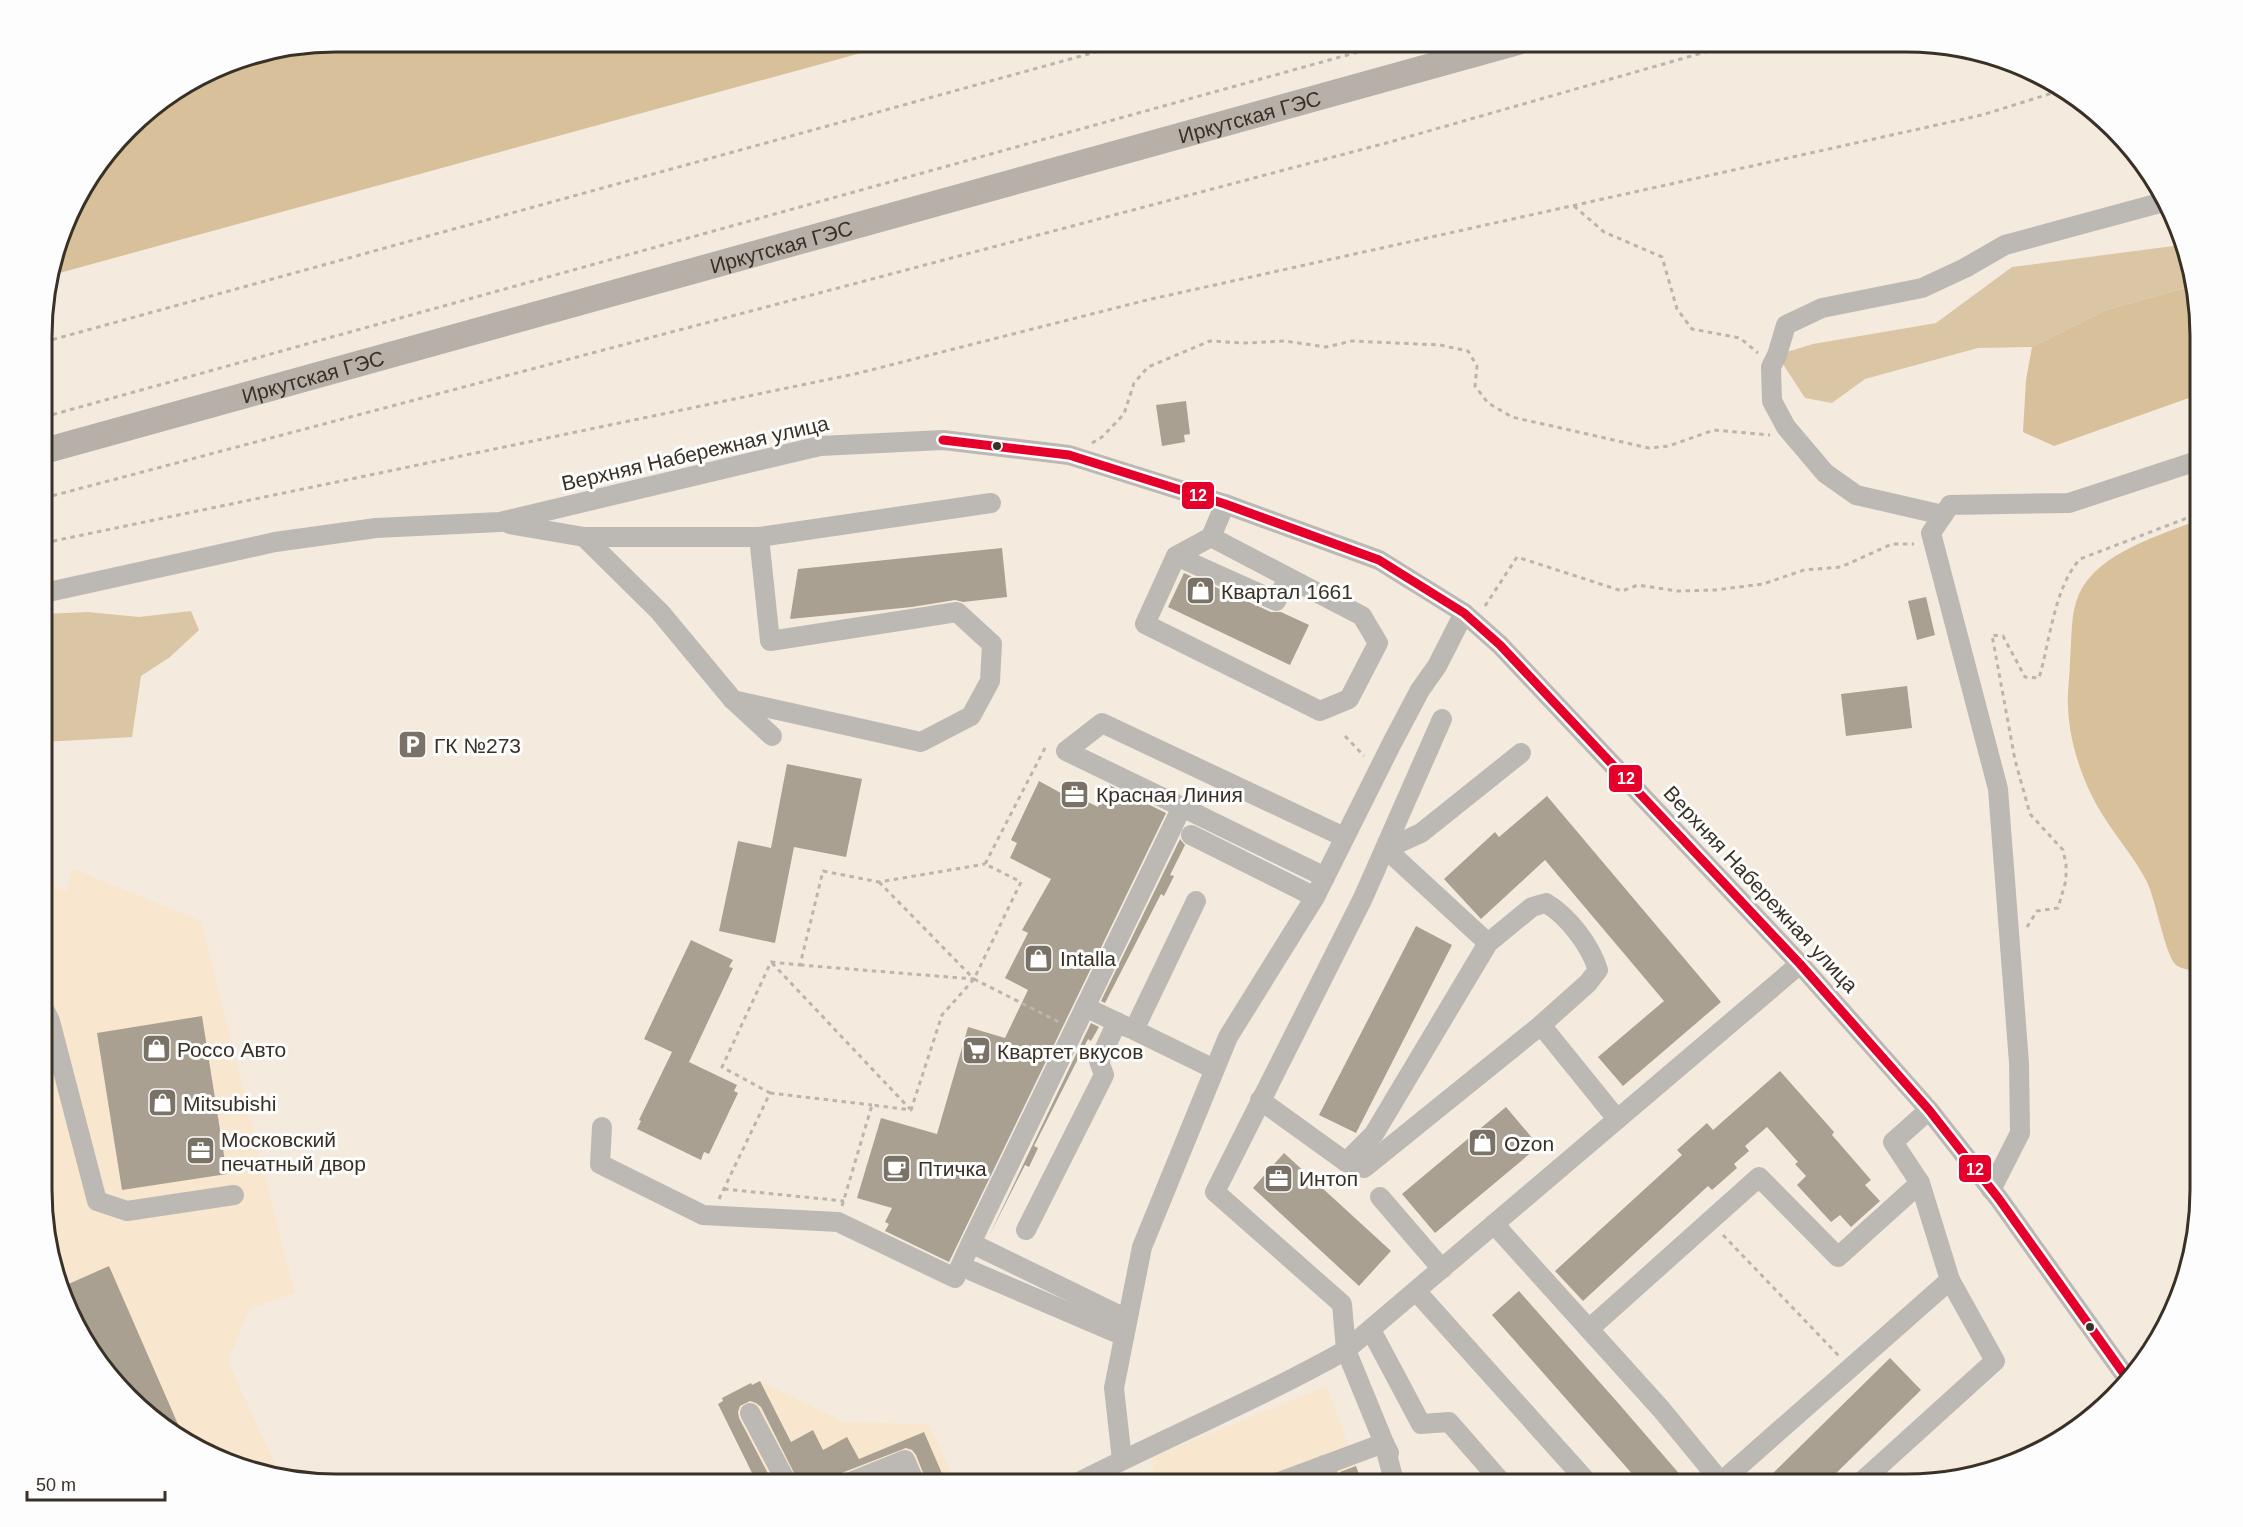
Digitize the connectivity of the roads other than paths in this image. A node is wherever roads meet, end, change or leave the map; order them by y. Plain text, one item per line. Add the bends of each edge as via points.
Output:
1 (1482, 52) edge
2 (2157, 204) edge
3 (52, 449) edge
4 (2190, 463) edge
5 (991, 503) dead end
6 (1226, 504) junction
7 (1943, 515) junction
8 (500, 522) junction
9 (584, 537) junction
10 (759, 537) junction
11 (1211, 537) junction
12 (1176, 555) junction
13 (1288, 578) junction
14 (52, 591) edge
15 (1469, 617) junction
16 (733, 700) junction
17 (1442, 719) dead end
18 (772, 736) dead end
19 (1521, 753) dead end
20 (1182, 807) junction
21 (1191, 835) dead end
22 (1344, 837) junction
23 (1386, 849) junction
24 (1325, 876) junction
25 (1315, 897) junction
26 (1196, 901) dead end
27 (1488, 943) junction
28 (1800, 964) junction
29 (1085, 1007) junction
30 (1541, 1025) junction
31 (1125, 1026) junction
32 (52, 1028) edge
33 (1214, 1069) junction
34 (1260, 1100) junction
35 (1929, 1110) junction
36 (1617, 1119) junction
37 (602, 1127) dead end
38 (1346, 1162) junction
39 (1920, 1183) junction
40 (1991, 1190) junction
41 (234, 1195) dead end
42 (1380, 1197) dead end
43 (1494, 1224) junction
44 (1026, 1230) dead end
45 (972, 1243) junction
46 (1442, 1269) junction
47 (972, 1271) dead end
48 (1950, 1280) junction
49 (1416, 1292) junction
50 (1126, 1327) junction
51 (1589, 1329) junction
52 (1371, 1330) junction
53 (1346, 1350) junction
54 (2124, 1374) edge
55 (750, 1413) dead end
56 (1384, 1443) junction
57 (1122, 1460) junction
58 (1324, 1465) junction
59 (782, 1474) edge
60 (870, 1474) edge
61 (911, 1474) edge
62 (1095, 1474) edge
63 (1300, 1474) edge
64 (1328, 1474) edge
65 (1392, 1474) edge
66 (1398, 1474) edge
67 (1494, 1474) edge
68 (1580, 1474) edge
69 (1714, 1474) edge
70 (1730, 1474) edge
71 (1870, 1474) edge

1 - 3 main road, Иркутская ГЭС
2 - 7 street via 2005,245 1922,288 1822,308 1786,325 1771,367 1772,401 1794,437 1825,473 1856,495
4 - 7 street via 2069,503 1950,505
5 - 10 street
6 - 8 street, Верхняя Набережная улица via 1069,455 943,440 820,446
6 - 11 street
6 - 15 street, Верхняя Набережная улица via 1379,560
7 - 40 street via 1931,532 1998,789 2019,1063 2020,1133
8 - 9 street
8 - 14 street, Верхняя Набережная улица via 376,528 275,542
9 - 10 street
9 - 16 street via 660,612
10 - 16 street via 770,641 957,612 992,644 990,681 971,716 921,742
11 - 12 street
11 - 13 street
12 - 13 street via 1276,600
12 - 13 street via 1145,624 1320,711 1349,699 1378,643 1362,616
15 - 22 street via 1420,690
15 - 28 street, Верхняя Набережная улица via 1500,645
16 - 18 street
17 - 23 street
19 - 23 street via 1421,833
20 - 22 street via 1066,751 1102,723
20 - 24 street
20 - 29 street
21 - 25 street
22 - 24 street
23 - 27 street
23 - 34 street
24 - 25 street
25 - 33 street via 1228,1037
26 - 31 street
27 - 30 street via 1532,907 1546,903 1559,911 1592,953 1598,970
27 - 38 street via 1374,1134
28 - 35 street, Верхняя Набережная улица
28 - 36 street
29 - 31 street
29 - 45 street
30 - 36 street
30 - 38 street via 1364,1168
31 - 33 street
31 - 44 street via 1098,1061 1104,1075
32 - 41 street via 97,1201 127,1211
33 - 50 street via 1142,1247
34 - 38 street
34 - 53 street via 1215,1192 1342,1304
35 - 39 street via 1893,1142
35 - 40 street, Верхняя Набережная улица
36 - 43 street
37 - 45 street via 600,1164 704,1215 838,1222 955,1278
39 - 48 street
39 - 51 street via 1838,1257 1759,1177
40 - 54 street, Верхняя Набережная улица
42 - 46 street
43 - 46 street
43 - 51 street
45 - 50 street
46 - 49 street
47 - 50 street
48 - 70 street
48 - 71 street via 1995,1362
49 - 52 street
49 - 68 street
50 - 57 street via 1114,1388
51 - 69 street
52 - 53 street
52 - 67 street via 1421,1424 1449,1422
53 - 56 street
53 - 57 street
55 - 59 street
56 - 58 street
56 - 65 street
56 - 66 street
57 - 62 street
58 - 63 street
58 - 64 street
60 - 61 street via 905,1460

